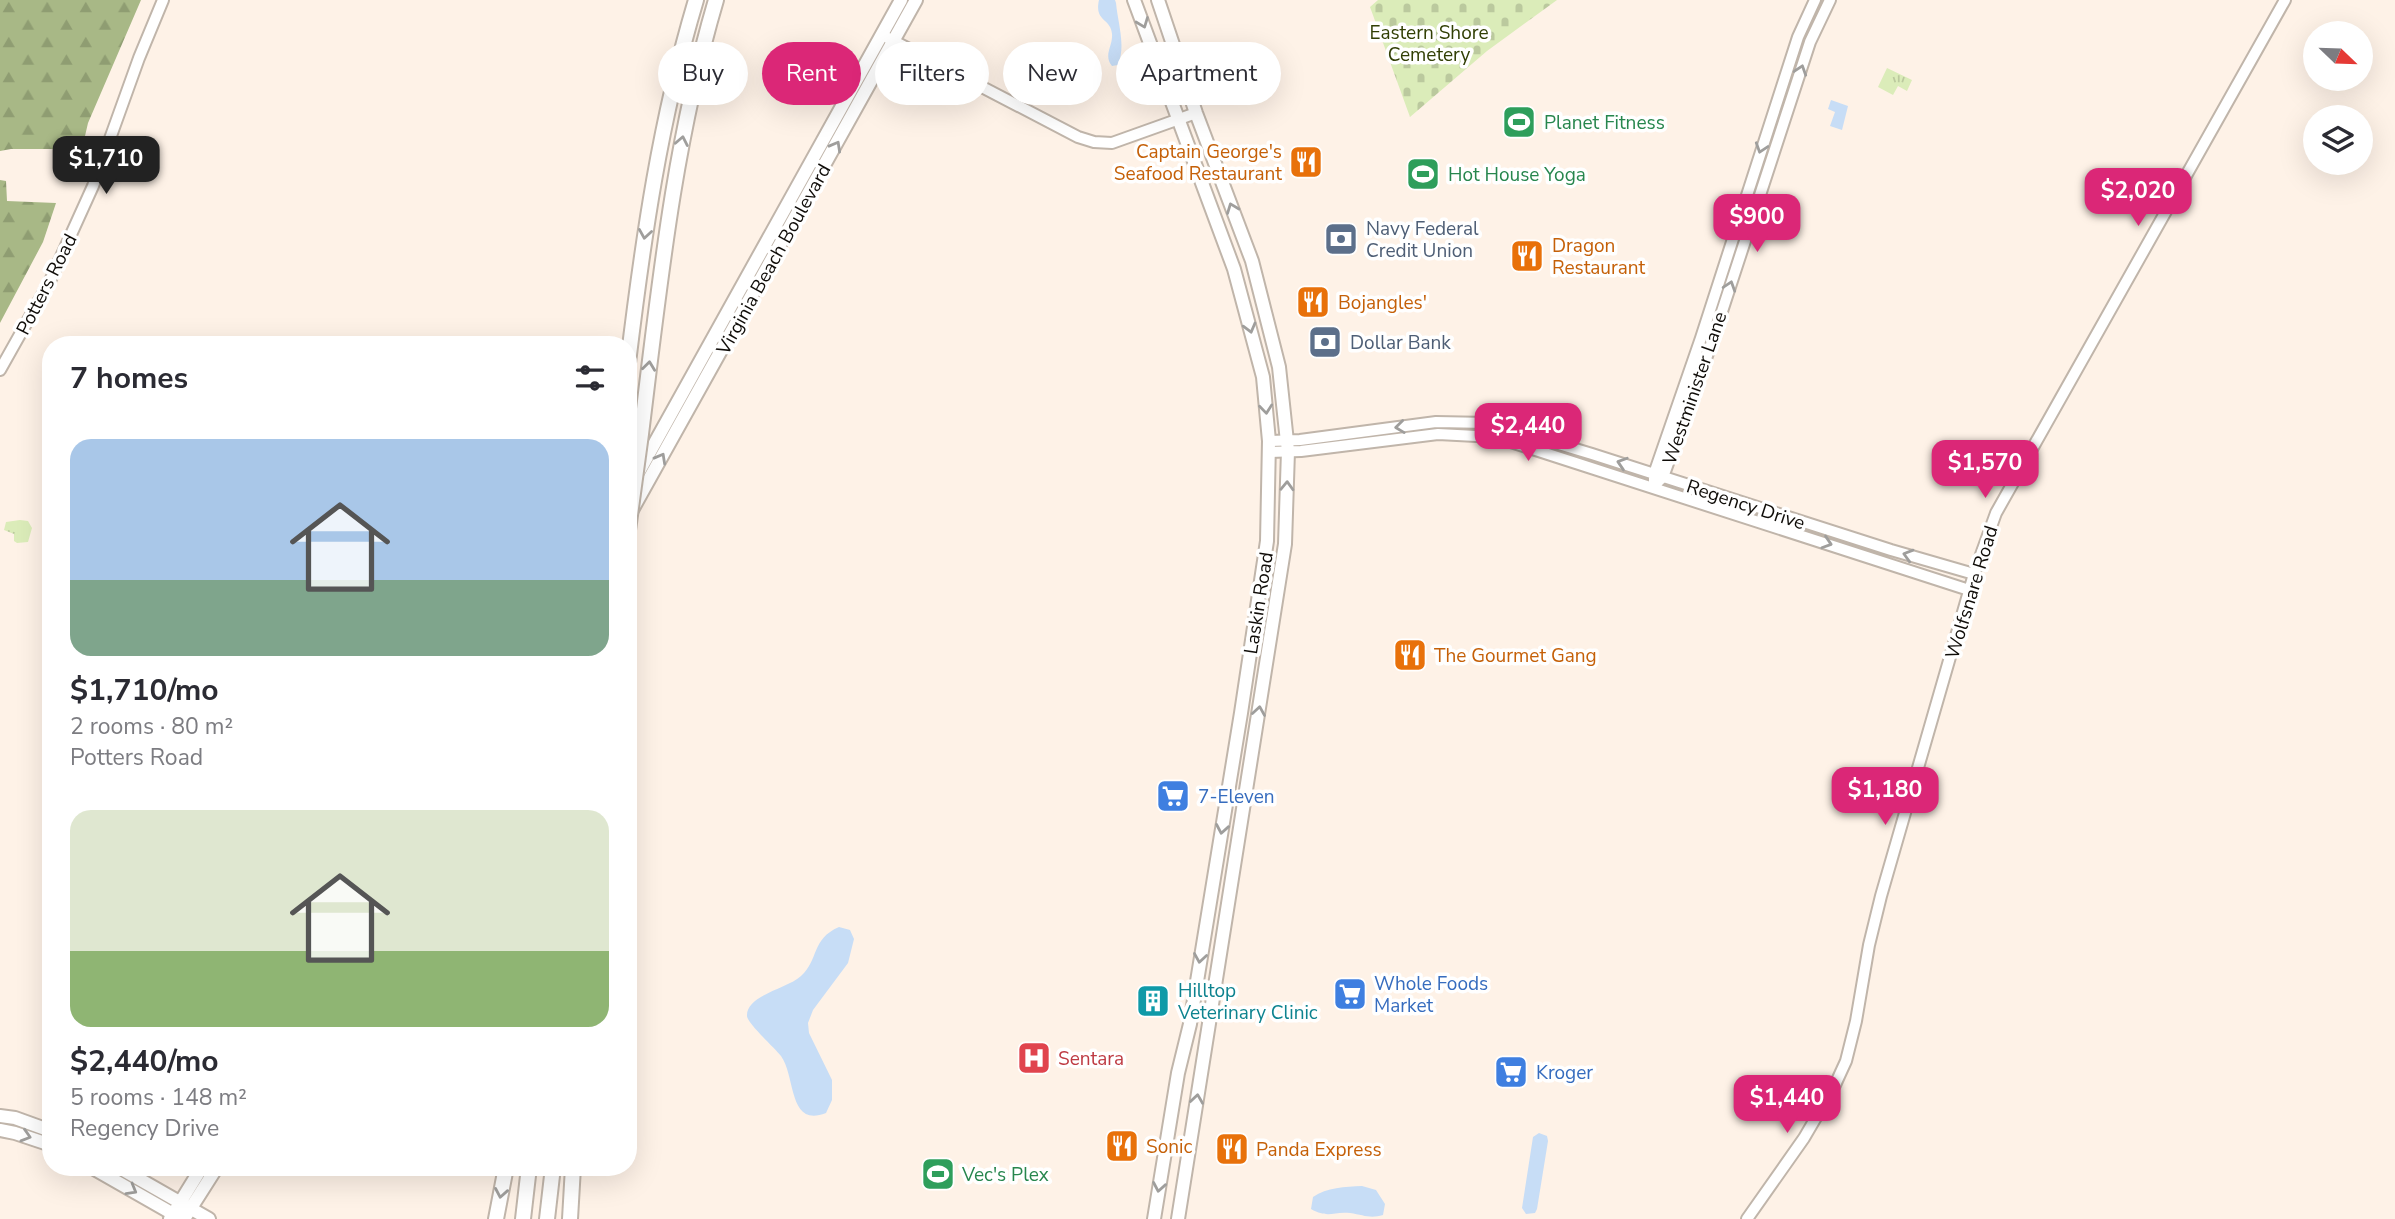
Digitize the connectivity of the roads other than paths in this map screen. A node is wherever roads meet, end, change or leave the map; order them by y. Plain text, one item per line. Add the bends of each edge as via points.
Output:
1 (163, 0) edge
2 (696, 0) edge
3 (716, 0) edge
4 (901, 0) edge
5 (916, 0) edge
6 (1134, 0) edge
7 (1158, 0) edge
8 (1815, 0) edge
9 (1830, 0) edge
10 (2285, 0) edge
11 (888, 38) junction
12 (1196, 113) junction
13 (1179, 119) junction
14 (631, 336) edge
15 (0, 370) edge
16 (1288, 446) junction
17 (1270, 447) junction
18 (637, 464) edge
19 (637, 475) edge
20 (1658, 475) junction
21 (1654, 487) junction
22 (637, 501) edge
23 (1974, 574) junction
24 (1969, 590) junction
25 (0, 1116) edge
26 (42, 1128) edge
27 (0, 1130) edge
28 (42, 1142) edge
29 (108, 1176) edge
30 (130, 1176) edge
31 (198, 1176) edge
32 (210, 1176) edge
33 (504, 1176) edge
34 (528, 1176) edge
35 (552, 1176) edge
36 (572, 1176) edge
37 (180, 1213) edge
38 (209, 1219) edge
39 (496, 1219) edge
40 (523, 1219) edge
41 (547, 1219) edge
42 (570, 1219) edge
43 (1154, 1219) edge
44 (1178, 1219) edge
45 (1747, 1219) edge

1 - 15 street, Potters Road via 93,186 50,281
2 -> 14 highway via 664,120
18 -> 3 highway, bridge via 673,186
4 - 11 main road, Virginia Beach Boulevard
5 - 11 main road, Virginia Beach Boulevard
6 -> 13 main road, Laskin Road
7 - 12 main road, Laskin Road
8 -> 20 street, Westminister Lane via 1798,37
20 -> 9 street, Westminister Lane via 1712,342 1810,42
10 - 23 street, Wolfsnare Road via 1996,513
11 - 13 street via 1078,138 1112,143
11 - 19 main road, Virginia Beach Boulevard
22 -> 11 main road, Virginia Beach Boulevard
12 - 13 street
16 -> 12 main road, Laskin Road via 1279,367 1254,270
13 -> 17 main road, Laskin Road via 1234,269 1263,377
16 - 17 street, Regency Drive
20 -> 16 street, Regency Drive via 1489,423 1436,422
16 - 21 street, Regency Drive via 1438,434 1495,437
44 -> 16 main road, Laskin Road via 1254,779 1285,544
17 -> 43 main road, Laskin Road via 1267,541 1243,701
20 - 21 street, Westminister Lane
23 -> 20 street, Regency Drive
21 -> 24 street, Regency Drive
23 - 24 street, Wolfsnare Road
24 - 45 street, Wolfsnare Road via 1875,920 1846,1061 1804,1138
25 - 26 main road
27 -> 28 main road
29 -> 37 main road
30 - 37 main road
31 - 37 main road
32 - 37 main road
33 -> 39 highway
34 - 40 highway
35 - 41 highway
36 - 42 highway
37 - 38 main road

